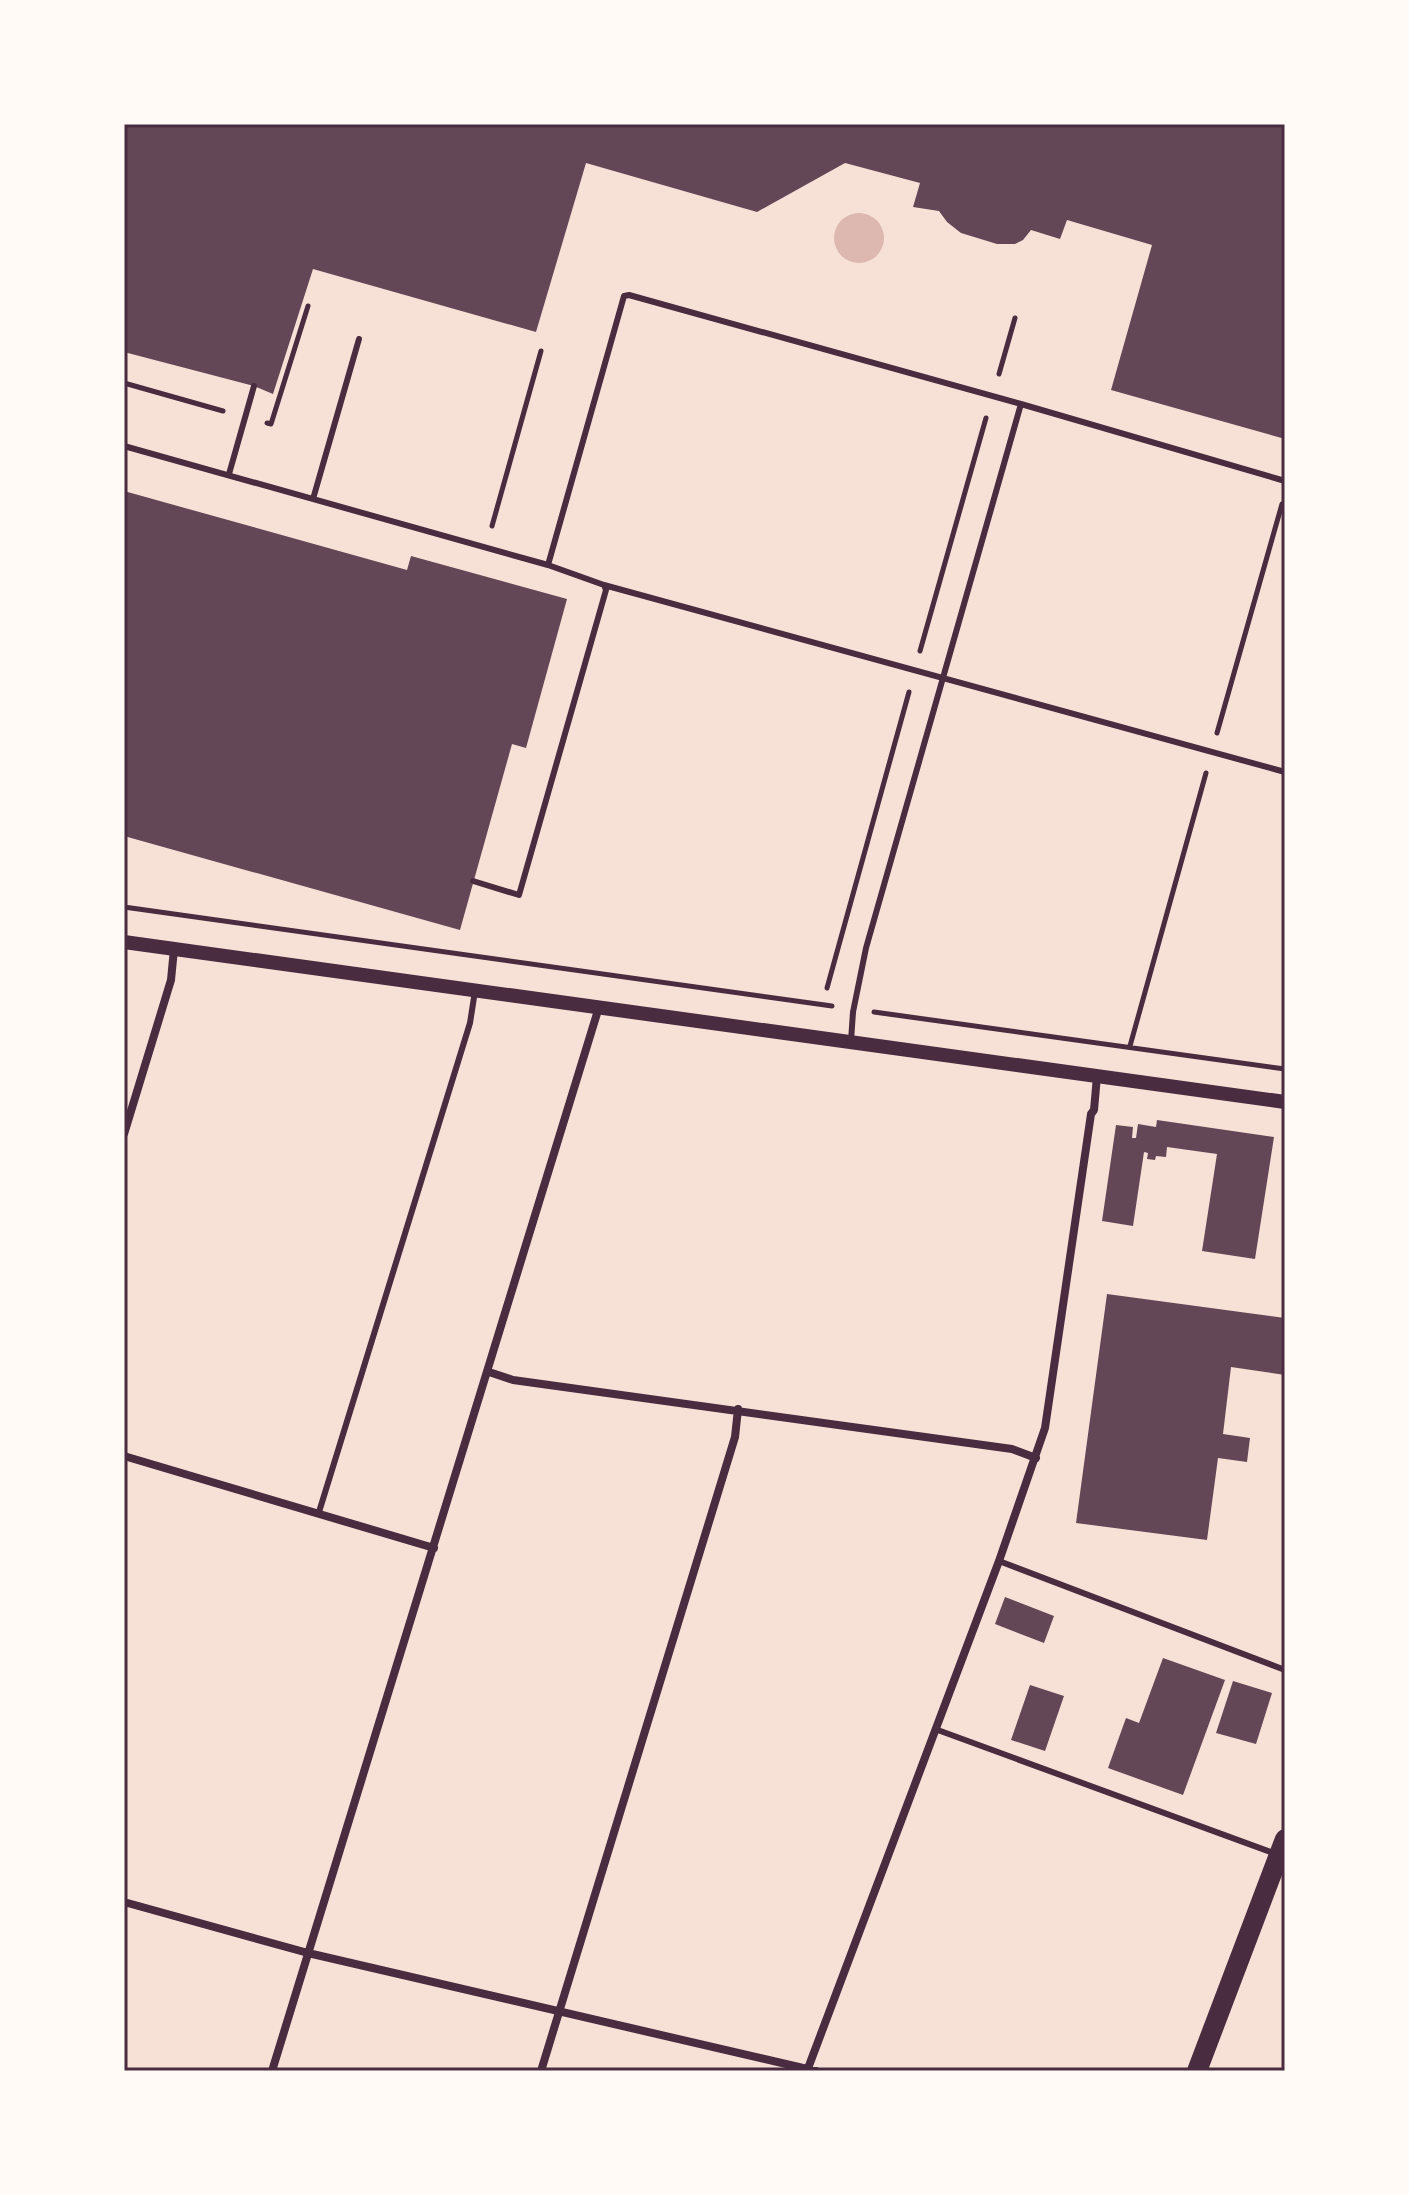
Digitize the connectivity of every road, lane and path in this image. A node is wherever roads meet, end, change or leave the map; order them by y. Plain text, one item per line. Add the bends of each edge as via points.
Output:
1 (359, 339) dead end
2 (541, 351) dead end
3 (254, 386) dead end
4 (1021, 404) junction
5 (124, 446) edge
6 (229, 474) junction
7 (1285, 481) edge
8 (313, 499) junction
9 (486, 548) junction
10 (548, 565) junction
11 (604, 585) junction
12 (943, 677) junction
13 (1285, 772) edge
14 (473, 881) dead end
15 (124, 907) edge
16 (124, 942) edge
17 (174, 949) junction
18 (475, 990) junction
19 (599, 1007) junction
20 (837, 1007) dead end
21 (868, 1011) dead end
22 (851, 1041) junction
23 (1285, 1069) edge
24 (1097, 1076) junction
25 (1285, 1102) edge
26 (124, 1134) edge
27 (489, 1372) junction
28 (738, 1409) junction
29 (124, 1456) edge
30 (1036, 1458) junction
31 (319, 1512) junction
32 (434, 1548) junction
33 (999, 1561) junction
34 (1285, 1670) edge
35 (935, 1729) junction
36 (1282, 1847) edge
37 (124, 1902) edge
38 (308, 1953) junction
39 (559, 2012) junction
40 (811, 2070) edge
41 (272, 2071) edge
42 (541, 2071) edge
43 (1197, 2071) edge

1 - 8 lane
2 - 9 path
3 - 6 lane
4 - 7 lane
4 - 10 lane via 624,296
4 - 12 lane
5 - 6 lane
6 - 8 lane
8 - 9 lane
9 - 10 lane
10 - 11 lane
11 - 12 lane
11 - 14 lane via 519,895
12 - 13 lane
12 - 22 lane via 866,948
15 - 20 path
16 - 17 street
17 - 18 street
17 - 26 street via 171,980
18 - 19 street
18 - 31 lane via 470,1023
19 - 22 street
19 - 27 street
21 - 23 path
22 - 24 street
24 - 25 street
24 - 30 street via 1045,1428
27 - 28 street via 513,1380
27 - 32 street
28 - 30 street via 1012,1449
28 - 39 street via 735,1437
29 - 31 street
30 - 33 street
31 - 32 street
32 - 38 street
33 - 34 lane
33 - 35 street
35 - 36 lane via 1213,1829
35 - 40 street
36 - 43 main road
37 - 38 street
38 - 39 street
38 - 41 street
39 - 40 street
39 - 42 street

